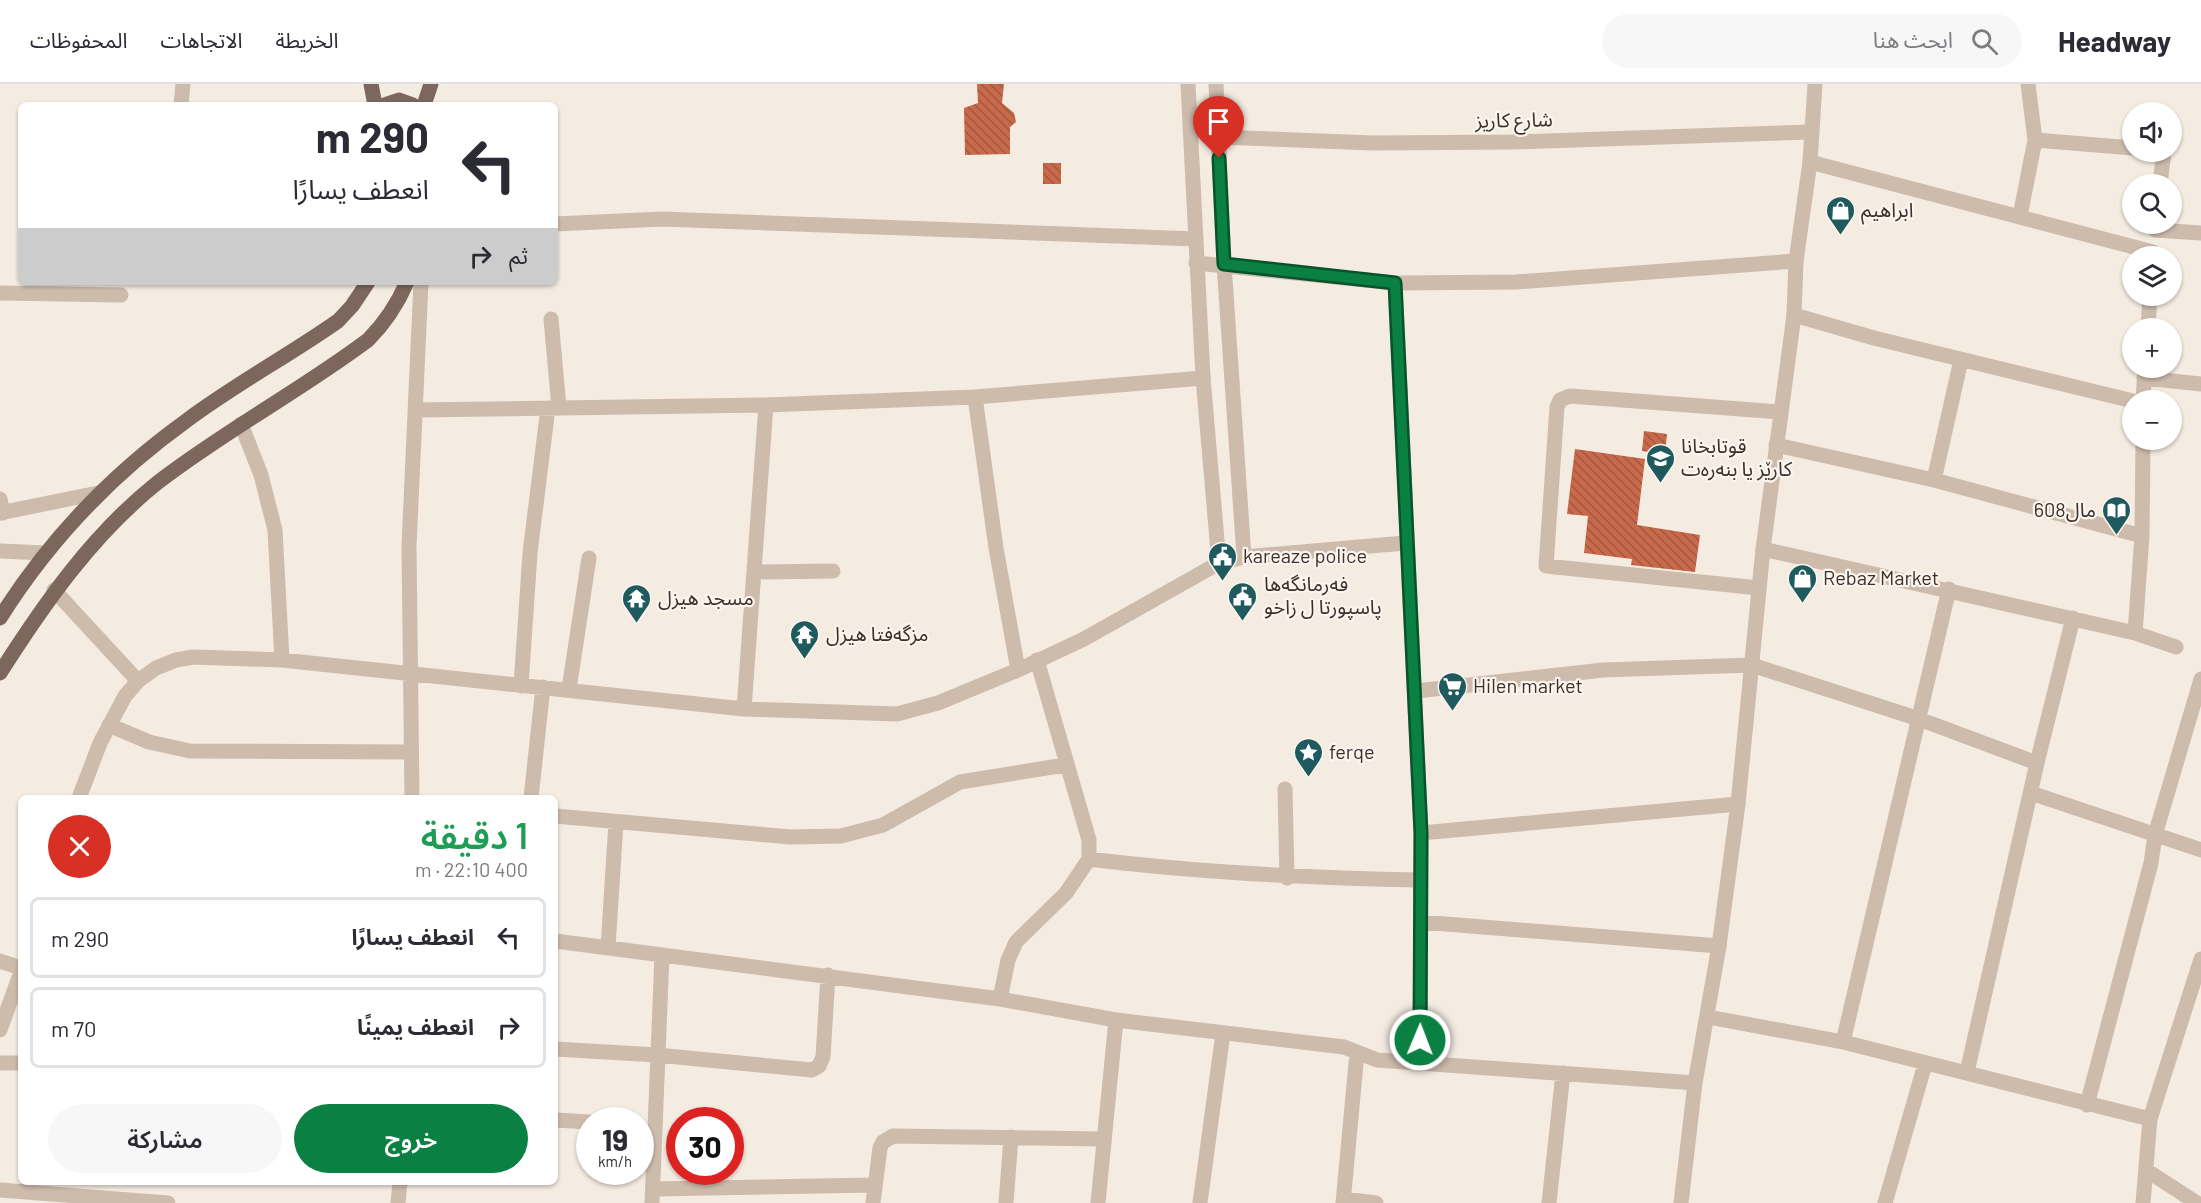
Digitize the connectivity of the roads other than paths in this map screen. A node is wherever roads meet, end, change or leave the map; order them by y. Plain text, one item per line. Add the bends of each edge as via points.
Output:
1 (183, 84) edge
2 (371, 84) edge
3 (431, 84) edge
4 (1188, 84) edge
5 (1216, 84) edge
6 (1815, 84) edge
7 (2028, 84) edge
8 (181, 102) edge
9 (374, 102) edge
10 (425, 102) edge
11 (1811, 132) junction
12 (1218, 137) junction
13 (2035, 140) junction
14 (2122, 147) edge
15 (1810, 162) junction
16 (2020, 216) junction
17 (558, 224) edge
18 (2182, 231) edge
19 (2201, 233) edge
20 (1196, 239) junction
21 (2125, 246) edge
22 (1796, 261) junction
23 (1196, 263) junction
24 (1224, 264) junction
25 (1395, 283) junction
26 (366, 285) edge
27 (406, 285) edge
28 (421, 285) edge
29 (0, 293) edge
30 (121, 295) dead end
31 (1794, 315) junction
32 (551, 319) dead end
33 (1961, 360) junction
34 (1203, 378) junction
35 (2170, 378) edge
36 (2201, 384) edge
37 (975, 397) junction
38 (2122, 398) edge
39 (766, 405) junction
40 (553, 408) junction
41 (415, 410) junction
42 (1780, 412) junction
43 (241, 424) junction
44 (1776, 445) junction
45 (2143, 450) edge
46 (1934, 480) junction
47 (98, 493) junction
48 (1, 508) edge
49 (2142, 536) junction
50 (1406, 543) junction
51 (1763, 549) junction
52 (0, 551) edge
53 (45, 553) junction
54 (1244, 557) junction
55 (590, 558) dead end
56 (1219, 563) junction
57 (833, 571) dead end
58 (754, 572) junction
59 (1759, 588) junction
60 (1949, 589) junction
61 (54, 590) junction
62 (0, 618) edge
63 (2073, 618) junction
64 (2136, 633) junction
65 (2176, 647) dead end
66 (282, 660) junction
67 (1036, 660) junction
68 (1752, 665) junction
69 (1018, 670) junction
70 (0, 673) edge
71 (410, 674) junction
72 (2201, 679) edge
73 (138, 681) junction
74 (521, 686) junction
75 (543, 687) junction
76 (569, 689) junction
77 (1416, 691) junction
78 (744, 708) junction
79 (1919, 719) junction
80 (109, 725) junction
81 (411, 752) junction
82 (2037, 763) junction
83 (1065, 765) junction
84 (1285, 789) dead end
85 (2031, 793) junction
86 (80, 795) edge
87 (412, 795) edge
88 (531, 795) edge
89 (1738, 804) junction
90 (558, 816) edge
91 (616, 822) junction
92 (1421, 833) junction
93 (2155, 835) junction
94 (2201, 850) edge
95 (1089, 859) junction
96 (1287, 878) junction
97 (1421, 880) junction
98 (1421, 922) junction
99 (558, 941) edge
100 (1719, 946) junction
101 (608, 948) junction
102 (662, 955) junction
103 (2201, 959) edge
104 (0, 962) edge
105 (18, 969) edge
106 (828, 975) junction
107 (18, 979) edge
108 (1000, 999) junction
109 (1708, 1017) junction
110 (1116, 1020) junction
111 (0, 1030) edge
112 (1223, 1033) junction
113 (1843, 1042) junction
114 (558, 1049) edge
115 (1357, 1053) junction
116 (657, 1055) junction
117 (0, 1063) edge
118 (18, 1063) edge
119 (1420, 1064) junction
120 (1925, 1064) junction
121 (1968, 1072) junction
122 (1563, 1073) junction
123 (1695, 1083) junction
124 (2087, 1105) junction
125 (650, 1107) edge
126 (2150, 1119) junction
127 (558, 1120) edge
128 (576, 1121) edge
129 (1011, 1137) junction
130 (1104, 1139) junction
131 (2146, 1170) junction
132 (400, 1185) edge
133 (875, 1185) junction
134 (0, 1190) edge
135 (652, 1196) edge
136 (1344, 1201) edge
137 (168, 1203) edge
138 (398, 1203) edge
139 (873, 1203) edge
140 (1006, 1203) edge
141 (1098, 1203) edge
142 (1200, 1203) edge
143 (1376, 1203) edge
144 (1549, 1203) edge
145 (1681, 1203) edge
146 (1885, 1203) edge
147 (2143, 1203) edge
148 (2197, 1203) edge

1 - 8 street
2 - 9 main road
3 - 10 main road
4 - 20 street
5 - 12 street
6 - 11 street
7 - 13 street
11 - 12 street, شارع كاريز via 1513,142 1373,143
11 - 15 street
12 - 24 street
13 - 14 street
13 - 16 street
15 - 16 street
15 - 22 street
16 - 21 street
17 - 20 street via 663,219
18 - 19 street
20 - 23 street
22 - 25 street via 1516,282
22 - 31 street
23 - 24 street
23 - 34 street
24 - 25 street
24 - 54 street
25 - 50 street
26 - 47 main road via 338,321 187,419
27 - 43 main road via 384,325 368,340
28 - 41 street
29 - 30 street
31 - 33 street
31 - 42 street
32 - 40 street
33 - 38 street
33 - 46 street
34 - 37 street
34 - 56 street
35 - 36 street
37 - 39 street
37 - 69 street
39 - 40 street
39 - 58 street
40 - 41 street
40 - 74 street via 530,553
41 - 71 street via 409,546
42 - 44 street
42 - 59 street via 1570,396 1560,400 1557,407 1546,566
43 - 61 main road via 132,505
43 - 66 street via 261,475 275,530
44 - 46 street
44 - 51 street
45 - 49 street
46 - 49 street
47 - 48 street
47 - 53 main road
49 - 64 street
50 - 54 street
50 - 77 street
51 - 59 street
51 - 60 street
52 - 53 street
53 - 62 main road
54 - 56 street
55 - 76 street
56 - 67 street via 1084,639
57 - 58 street
58 - 78 street
59 - 68 street
60 - 63 street
60 - 79 street
61 - 70 main road
61 - 73 street
63 - 64 street
63 - 82 street
64 - 65 street
66 - 71 street
66 - 73 street via 193,657 156,668
67 - 69 street
67 - 83 street
68 - 77 street via 1603,670
68 - 79 street
68 - 89 street
69 - 78 street via 938,703 897,714
71 - 74 street
71 - 81 street
72 - 93 street
73 - 80 street
74 - 75 street
75 - 76 street
75 - 88 street
76 - 78 street
77 - 92 street
79 - 82 street
79 - 113 street
80 - 81 street via 149,742 190,751
80 - 86 street
81 - 87 street
82 - 85 street
83 - 91 street via 960,782 884,825 842,836 790,837
83 - 95 street via 1089,840
84 - 96 street
85 - 93 street
85 - 121 street
89 - 92 street
89 - 100 street
90 - 91 street
91 - 101 street
92 - 97 street
93 - 94 street
93 - 124 street
95 - 96 street
95 - 108 street via 1066,893 1016,942
96 - 97 street
97 - 98 street
98 - 100 street
98 - 119 street
99 - 101 street
100 - 109 street
101 - 102 street
102 - 106 street
102 - 116 street
103 - 126 street
104 - 105 street
106 - 108 street
106 - 116 street via 823,1057 816,1069
107 - 111 street
108 - 110 street
109 - 113 street
109 - 123 street
110 - 112 street
110 - 130 street
112 - 115 street via 1344,1047
112 - 142 street
113 - 120 street
114 - 116 street
115 - 119 street via 1377,1060
115 - 136 street
116 - 125 street
117 - 118 street
119 - 122 street
120 - 121 street
120 - 146 street
121 - 124 street
122 - 123 street
122 - 144 street
123 - 145 street
124 - 126 street
126 - 131 street
127 - 128 street
129 - 130 street
129 - 133 street via 893,1136 880,1148
129 - 140 street
130 - 141 street
131 - 147 street
131 - 148 street
132 - 138 street
133 - 135 street
133 - 139 street
134 - 137 street
136 - 143 street

